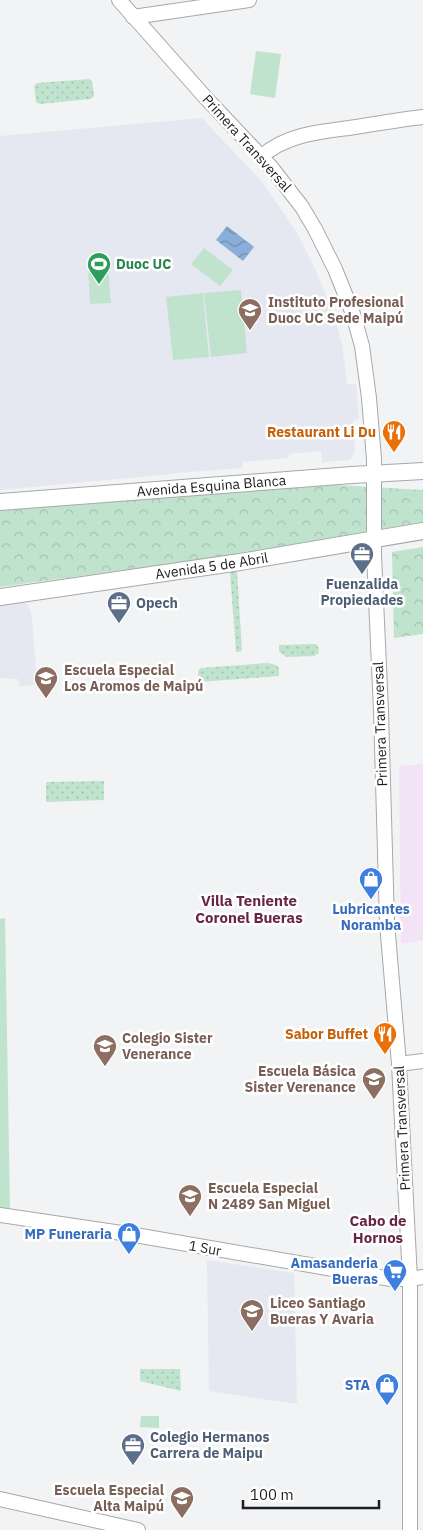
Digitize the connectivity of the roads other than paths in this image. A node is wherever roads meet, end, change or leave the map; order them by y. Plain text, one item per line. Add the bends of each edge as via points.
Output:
1 (119, 0) edge
2 (249, 0) edge
3 (133, 17) junction
4 (423, 117) edge
5 (262, 156) junction
6 (423, 471) edge
7 (374, 474) junction
8 (0, 502) edge
9 (423, 531) edge
10 (374, 539) junction
11 (0, 597) edge
12 (423, 1061) edge
13 (399, 1064) junction
14 (0, 1214) edge
15 (416, 1278) edge
16 (0, 1499) edge
17 (138, 1530) edge
18 (410, 1530) edge

1 - 3 street, Primera Transversal
2 - 3 street
3 - 5 street, Primera Transversal
4 - 5 street via 308,134 277,145
5 - 7 street, Primera Transversal via 315,229 336,269 353,314 367,379
6 - 7 main road, Avenida Esquina Blanca
7 - 8 main road, Avenida Esquina Blanca
7 - 10 street, Primera Transversal
9 - 10 main road, Avenida 5 de Abril
10 - 11 main road, Avenida 5 de Abril
10 - 13 street, Primera Transversal via 387,923
12 - 13 street
13 - 15 street, Primera Transversal
14 - 15 street, 1 Sur via 390,1279
15 - 18 street, Primera Transversal
16 - 17 street

